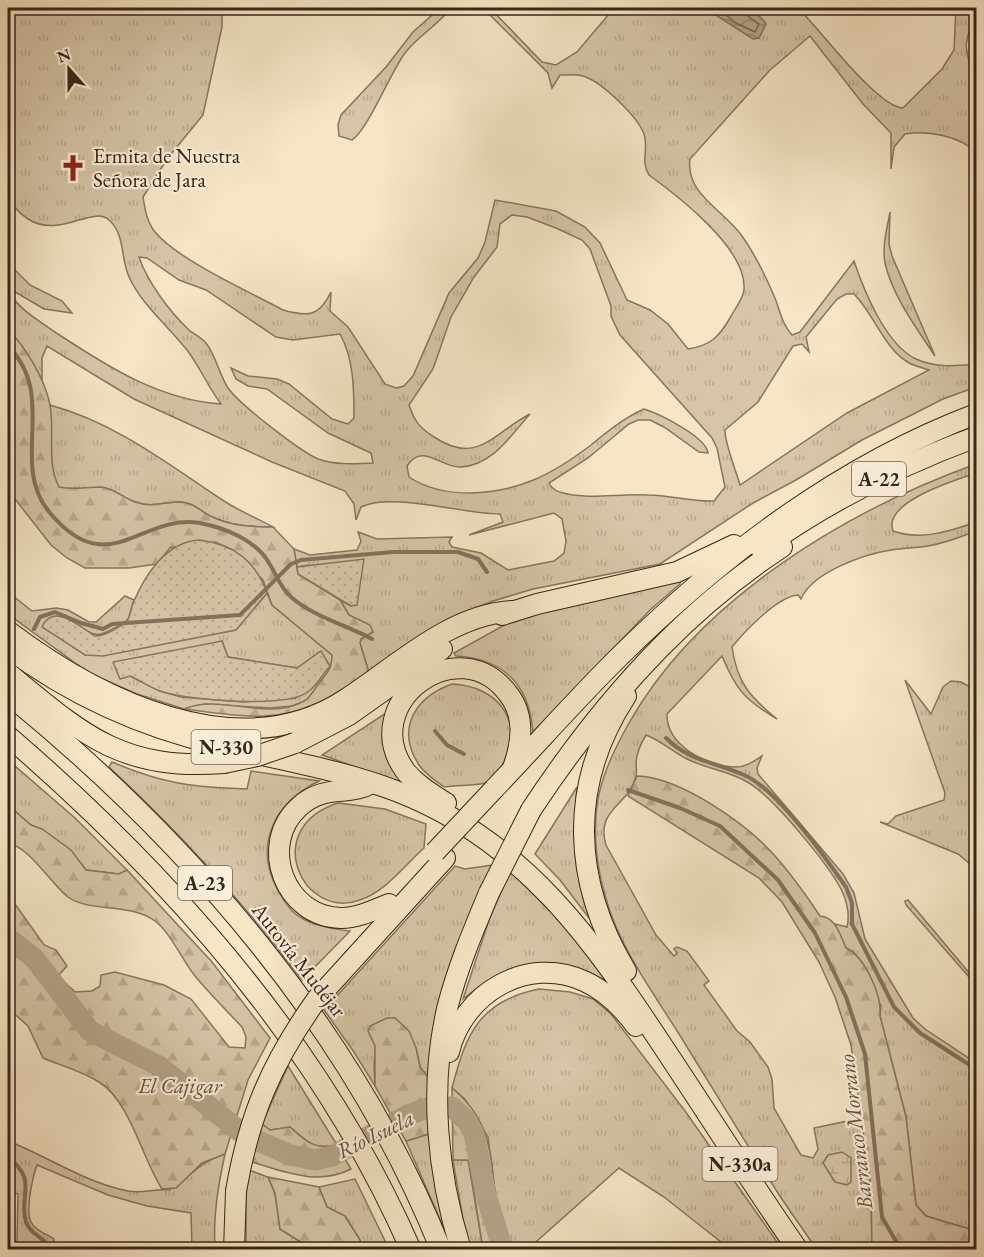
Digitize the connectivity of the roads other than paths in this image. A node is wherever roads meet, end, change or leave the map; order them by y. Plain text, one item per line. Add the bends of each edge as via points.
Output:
1 (976, 414) edge
2 (976, 437) edge
3 (976, 448) edge
4 (779, 529) junction
5 (512, 611) junction
6 (8, 631) edge
7 (664, 643) junction
8 (8, 648) edge
9 (8, 673) edge
10 (8, 694) edge
11 (8, 736) edge
12 (512, 770) junction
13 (373, 782) junction
14 (498, 791) junction
15 (489, 841) junction
16 (440, 855) junction
17 (389, 904) junction
18 (317, 999) junction
19 (648, 1023) junction
20 (677, 1068) junction
21 (439, 1069) junction
22 (392, 1208) junction
23 (234, 1250) edge
24 (400, 1250) edge
25 (411, 1250) edge
26 (441, 1250) edge
27 (461, 1250) edge
28 (798, 1250) edge

1 - 4 highway via 932,432 826,488
2 - 4 highway, A-22 via 887,474
3 - 7 highway via 885,487 802,533 738,578
4 - 5 highway via 677,572
4 - 12 highway via 660,617
4 - 14 highway via 667,626
5 - 6 highway via 488,615 445,633 323,713 293,724 269,727 217,726 146,709 64,670
5 - 9 highway, bridge via 471,631 349,715 295,743 224,763 165,763 113,749 69,724
7 - 19 highway via 622,703 601,744 583,822 586,869 597,911 646,1003
7 - 21 highway, bridge via 594,720 531,810 489,893 453,988
8 - 13 highway, N-330 via 84,697 150,726
10 - 26 highway, Autovía Mudéjar / A-23 via 94,769 214,892 299,997 369,1100 408,1172
11 - 22 highway, A-23 via 95,815 183,906 282,1028 342,1116
12 - 14 highway
12 - 15 highway via 521,738 520,718 513,700 494,679 467,669 448,669 422,679 407,692 393,727 402,764 414,780 484,827
13 - 15 highway, N-330 via 434,808
13 - 17 highway via 362,789 324,792 298,807 282,832 279,862 285,882 296,898 321,915 351,917
14 - 16 highway, bridge
15 - 19 highway, N-330 via 565,910
16 - 17 highway
16 - 18 highway
17 - 18 highway via 331,969
18 - 23 highway, bridge via 285,1046 262,1090 246,1138 236,1191
19 - 20 highway, N-330
20 - 21 highway via 657,1055 622,1008 604,992 572,977 539,973 508,981 480,998 460,1023 447,1059
20 - 28 highway, N-330a
21 - 27 highway via 440,1142
22 - 24 highway via 387,1221
22 - 25 highway, A-23

